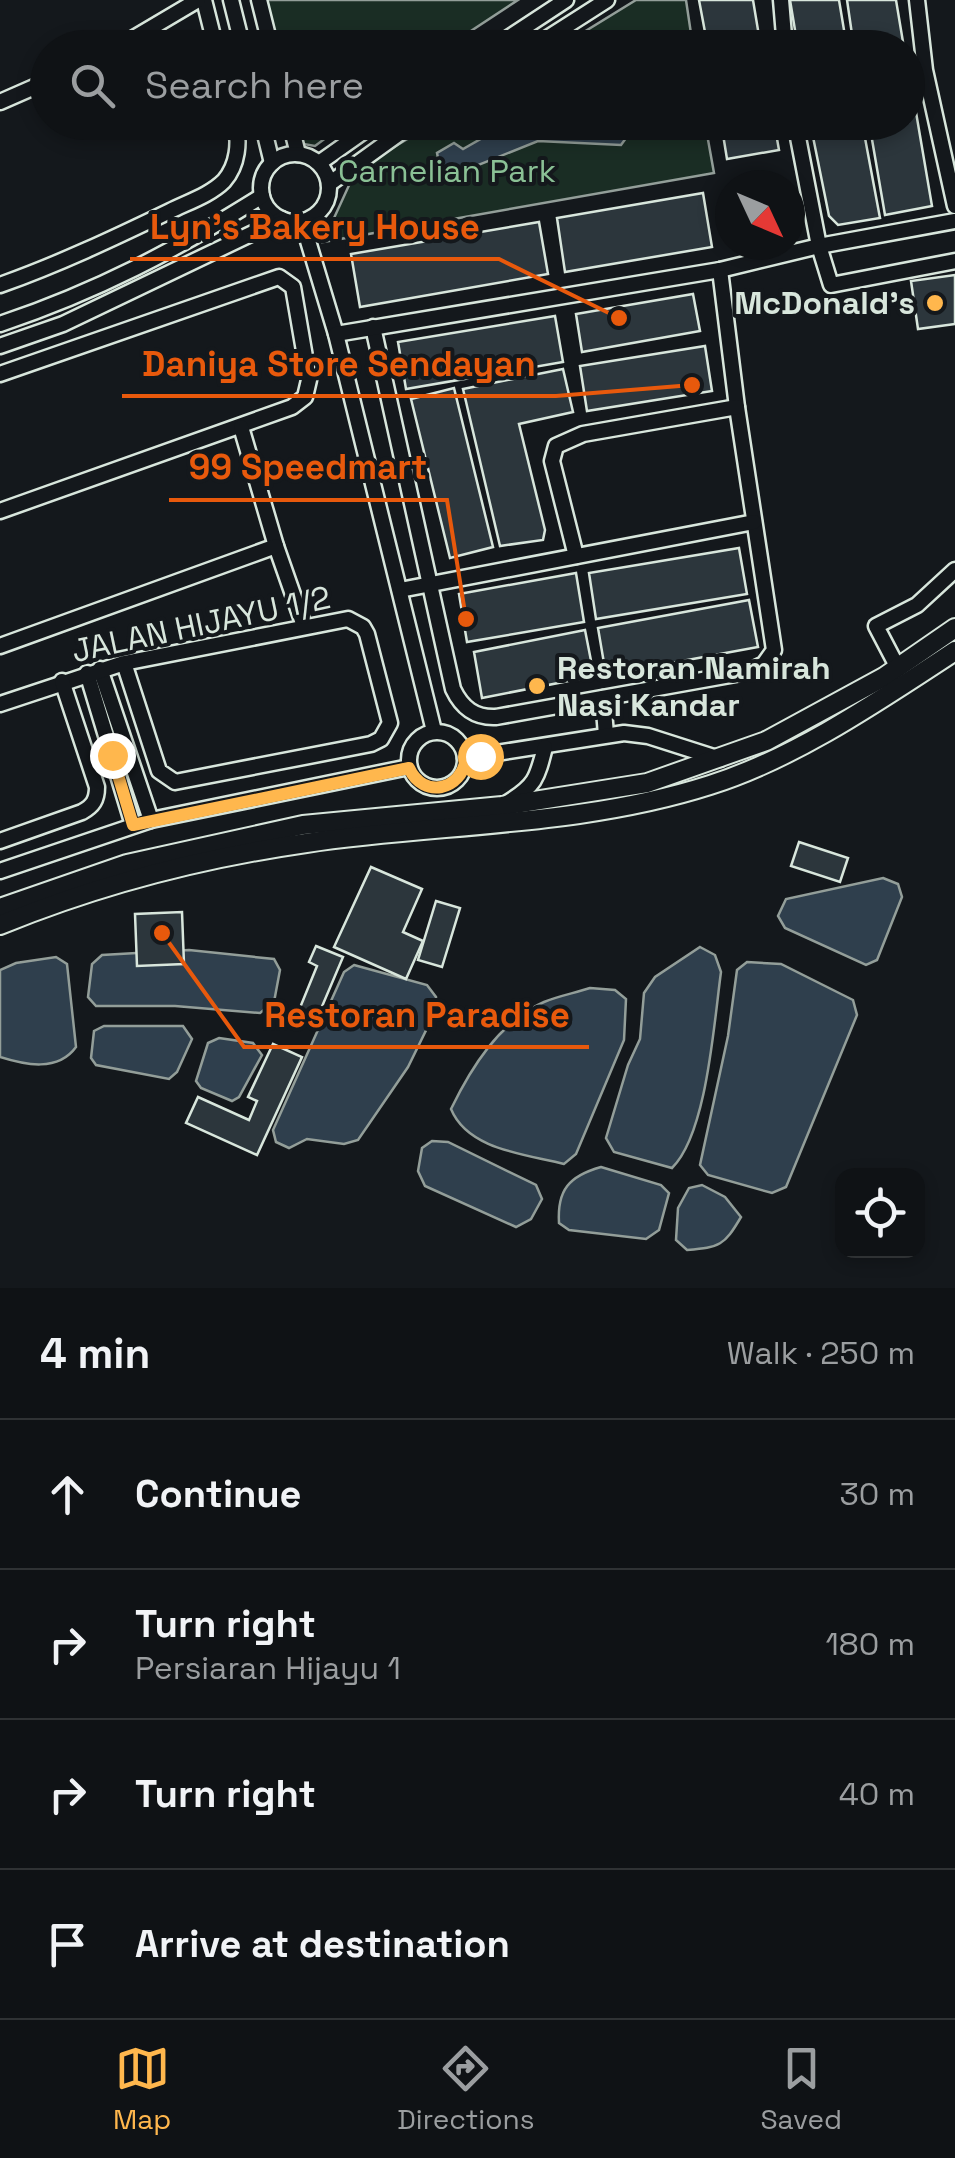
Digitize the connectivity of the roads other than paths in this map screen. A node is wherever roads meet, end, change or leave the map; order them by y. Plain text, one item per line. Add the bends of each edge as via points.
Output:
1 (201, 0) edge
2 (232, 0) edge
3 (260, 0) edge
4 (566, 0) edge
5 (607, 0) edge
6 (780, 0) edge
7 (917, 0) edge
8 (148, 30) edge
9 (210, 30) edge
10 (239, 30) edge
11 (267, 30) edge
12 (520, 30) edge
13 (560, 30) edge
14 (783, 30) edge
15 (921, 30) edge
16 (925, 62) edge
17 (30, 90) edge
18 (0, 102) edge
19 (238, 140) edge
20 (266, 140) edge
21 (294, 140) edge
22 (352, 140) edge
23 (389, 140) edge
24 (798, 140) edge
25 (298, 154) junction
26 (272, 163) junction
27 (319, 163) junction
28 (329, 184) junction
29 (262, 196) junction
30 (955, 206) edge
31 (282, 220) junction
32 (955, 221) edge
33 (302, 222) junction
34 (819, 246) junction
35 (955, 262) edge
36 (720, 270) junction
37 (0, 285) edge
38 (0, 324) edge
39 (373, 326) junction
40 (336, 334) junction
41 (0, 346) edge
42 (0, 374) edge
43 (737, 408) junction
44 (241, 427) junction
45 (0, 511) edge
46 (754, 522) junction
47 (276, 546) junction
48 (576, 556) junction
49 (955, 570) edge
50 (431, 584) junction
51 (400, 590) junction
52 (304, 626) junction
53 (955, 628) edge
54 (0, 646) edge
55 (955, 651) edge
56 (124, 662) junction
57 (898, 668) junction
58 (94, 671) junction
59 (62, 682) junction
60 (604, 698) junction
61 (0, 704) edge
62 (434, 731) junction
63 (606, 735) junction
64 (546, 747) junction
65 (466, 758) junction
66 (720, 760) junction
67 (409, 768) junction
68 (502, 806) junction
69 (151, 820) junction
70 (133, 825) junction
71 (0, 841) edge
72 (0, 871) edge
73 (0, 908) edge
74 (0, 924) edge

1 - 8 street
1 - 9 street
2 - 10 street
3 - 11 street
4 - 12 street
5 - 13 street
6 - 14 street
7 - 15 street
16 - 30 street
17 - 18 street
19 - 37 street via 230,172 212,190 102,245
20 - 26 street
21 - 25 street
22 - 27 street
23 - 28 street
24 - 34 street
25 - 26 street
25 - 27 street
26 - 29 street via 264,172
27 - 28 street
28 - 33 street via 325,204
29 - 31 street
29 - 38 street via 183,246 58,305
31 - 33 street
31 - 41 street via 63,324
32 - 34 street
33 - 40 street
34 - 35 street via 831,285
34 - 36 street
36 - 39 street
36 - 43 street
39 - 40 street
39 - 50 street
40 - 51 street
42 - 44 street via 285,279 292,287 308,389 292,407
43 - 46 street
43 - 48 street via 584,434 556,446 552,460
44 - 45 street
44 - 47 street
46 - 48 street
46 - 60 street via 774,641 770,657 747,672
47 - 52 street
47 - 54 street
48 - 50 street
49 - 57 street via 917,605 876,626
50 - 51 street
50 - 60 street via 453,689 466,708 496,717
51 - 62 street
52 - 56 street, JALAN HIJAYU 1/2
52 - 56 street, JALAN HIJAYU 1/2 via 348,619 367,634 390,723 382,739 174,782 159,771
53 - 57 main road
55 - 74 main road via 783,754 707,786 512,824 306,842 138,878
56 - 58 street, JALAN HIJAYU 1/2
57 - 66 main road
58 - 59 street, JALAN HIJAYU 1/2
58 - 69 street
58 - 70 street
59 - 61 street, JALAN HIJAYU 1/2
59 - 71 street via 97,787 94,802
60 - 63 street
62 - 65 street via 452,735
62 - 67 street via 411,748
63 - 64 street
63 - 66 street via 648,736
64 - 65 street
64 - 68 street via 532,787
65 - 67 street via 461,775 447,787 420,783
66 - 68 main road via 647,783
67 - 69 street
68 - 73 main road via 303,825 126,864
69 - 70 street
70 - 72 street

